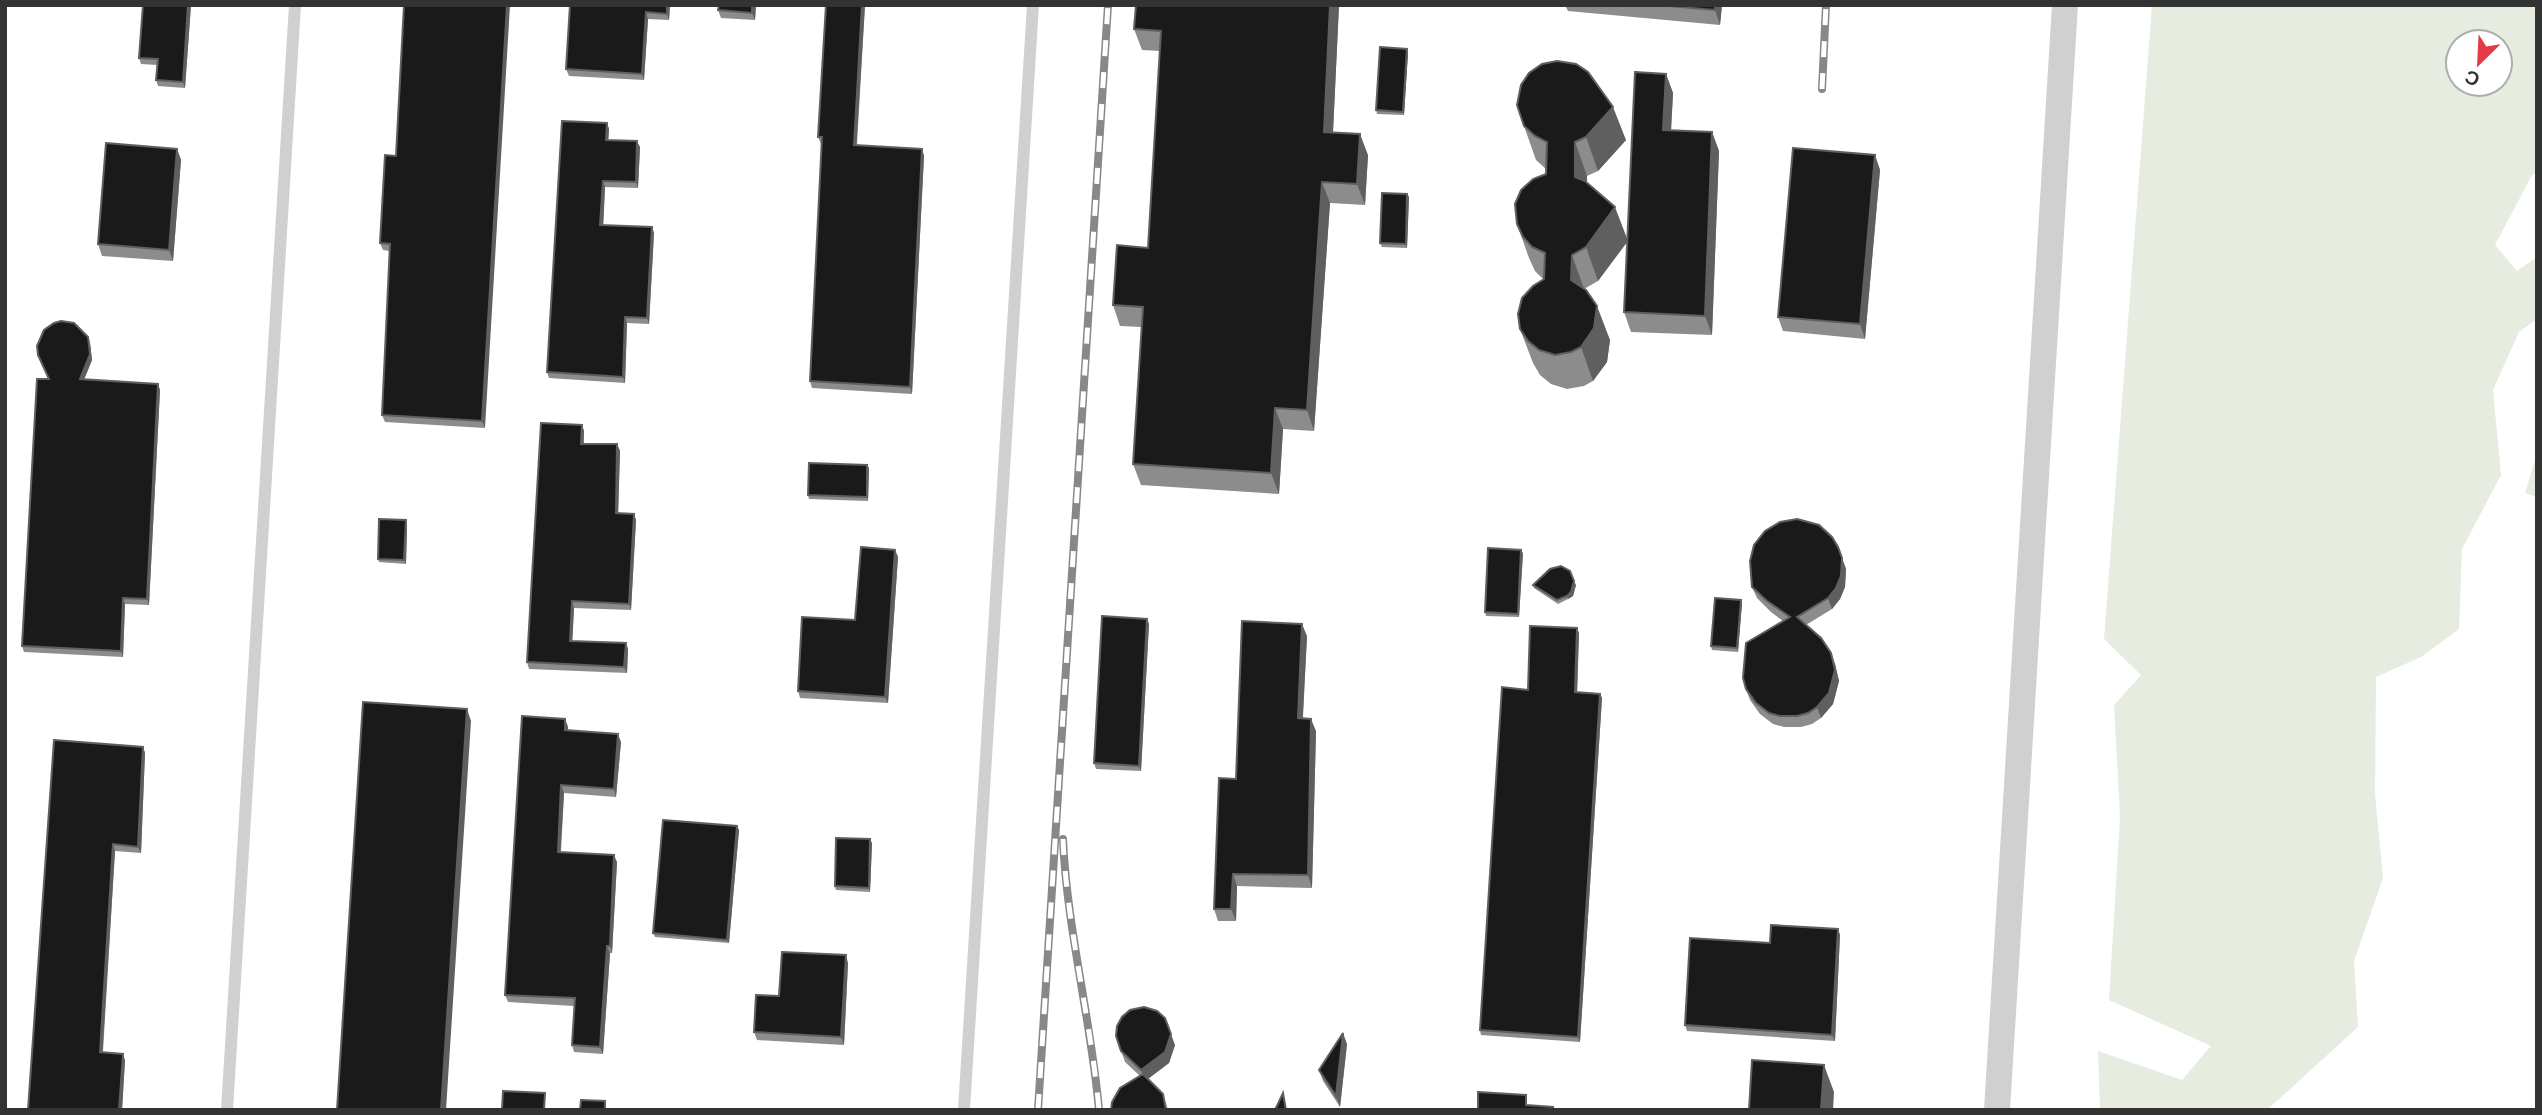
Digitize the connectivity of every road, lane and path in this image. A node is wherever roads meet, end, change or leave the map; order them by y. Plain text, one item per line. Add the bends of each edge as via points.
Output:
1 (295, 5) edge
2 (1033, 5) edge
3 (2066, 5) edge
4 (227, 1110) edge
5 (964, 1110) edge
6 (1997, 1110) edge

1 - 4 lane
2 - 5 lane
3 - 6 street

